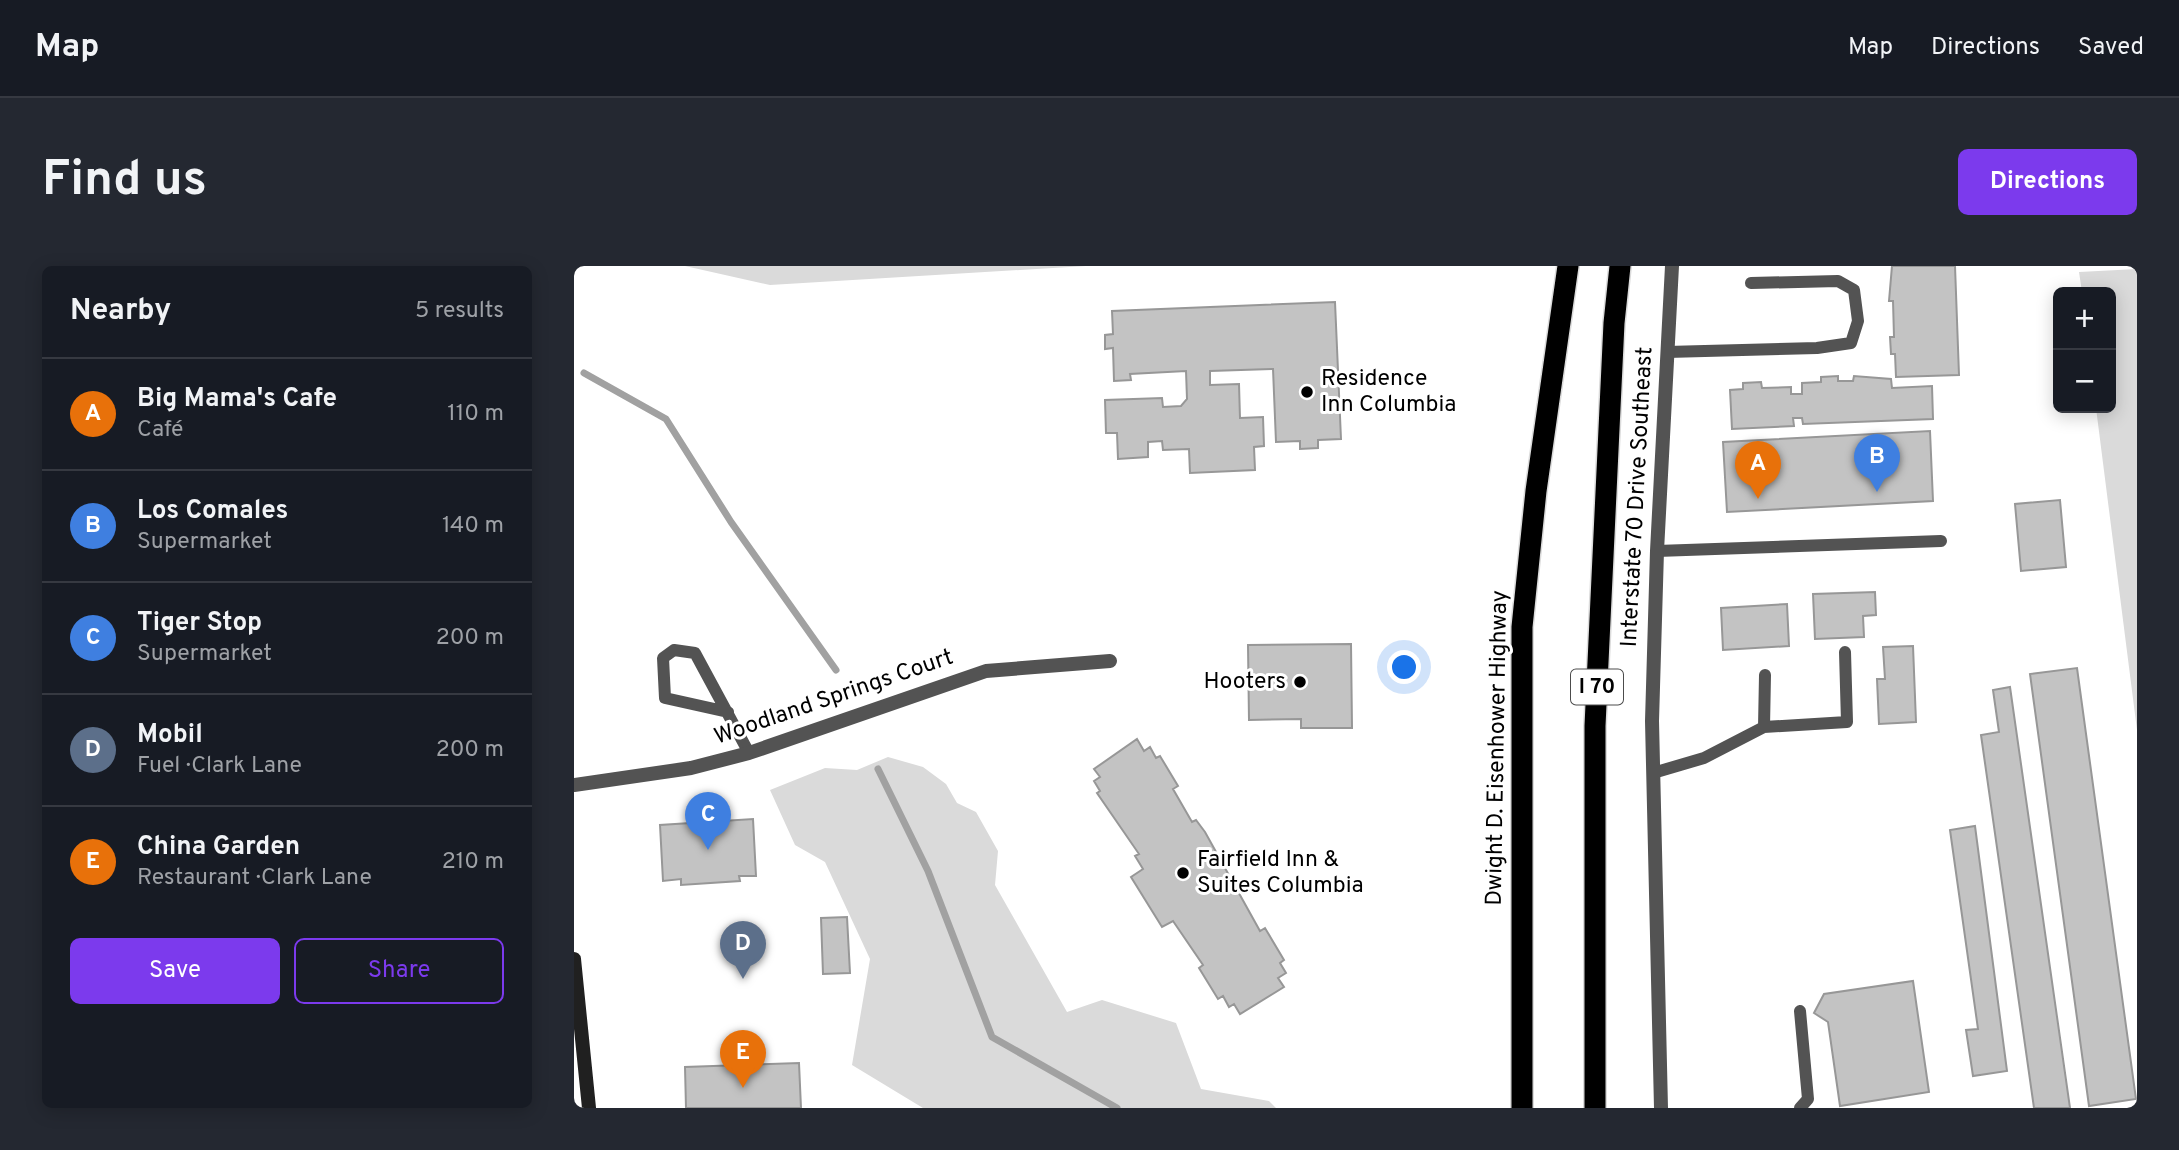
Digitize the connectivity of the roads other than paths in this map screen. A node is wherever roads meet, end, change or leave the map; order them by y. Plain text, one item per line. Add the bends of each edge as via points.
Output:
1 (1568, 266) edge
2 (1620, 266) edge
3 (1672, 266) edge
4 (1751, 283) dead end
5 (1667, 352) junction
6 (1941, 541) dead end
7 (1657, 551) junction
8 (1845, 652) dead end
9 (1110, 661) dead end
10 (1765, 675) dead end
11 (728, 712) junction
12 (1764, 727) junction
13 (749, 753) junction
14 (1653, 773) junction
15 (574, 785) edge
16 (574, 959) edge
17 (1800, 1011) dead end
18 (578, 1039) edge
19 (589, 1108) edge
20 (1521, 1108) edge
21 (1595, 1108) edge
22 (1661, 1108) edge
23 (1800, 1108) edge

1 - 20 highway, Dwight D. Eisenhower Highway via 1522,627
2 - 21 highway, I 70 via 1595,726
3 - 5 street, Interstate 70 Drive Southeast
4 - 5 lane via 1838,281 1854,290 1858,321 1851,343
5 - 7 street, Interstate 70 Drive Southeast
6 - 7 lane
7 - 14 street, Interstate 70 Drive Southeast
8 - 12 lane via 1847,722
9 - 13 street, Woodland Springs Court via 986,671
10 - 12 lane
11 - 11 lane via 695,653 674,650 663,658 665,698
11 - 13 lane
12 - 14 lane via 1704,758
13 - 15 street, Woodland Springs Court via 691,768
14 - 22 street, Interstate 70 Drive Southeast
16 - 18 main road
17 - 23 lane via 1808,1099
18 - 19 main road

